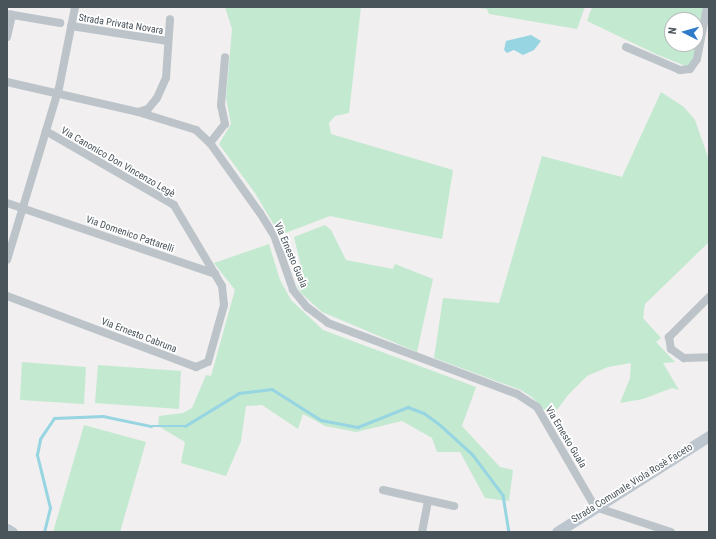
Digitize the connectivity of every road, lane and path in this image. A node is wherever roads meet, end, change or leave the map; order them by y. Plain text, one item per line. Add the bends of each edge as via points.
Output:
1 (75, 7) edge
2 (707, 7) edge
3 (9, 15) edge
4 (170, 19) dead end
5 (60, 23) dead end
6 (71, 26) junction
7 (7, 37) edge
8 (168, 41) junction
9 (626, 47) dead end
10 (225, 58) dead end
11 (7, 82) edge
12 (57, 93) junction
13 (138, 112) junction
14 (46, 131) junction
15 (210, 143) junction
16 (7, 203) edge
17 (23, 208) junction
18 (7, 260) edge
19 (215, 274) junction
20 (7, 296) edge
21 (709, 297) edge
22 (709, 357) edge
23 (709, 436) edge
24 (383, 490) dead end
25 (428, 502) junction
26 (454, 506) dead end
27 (595, 507) junction
28 (7, 529) edge
29 (11, 532) edge
30 (422, 532) edge
31 (557, 532) edge
32 (671, 532) edge

1 - 6 street
2 - 9 street via 697,58 690,69 675,68
3 - 5 street
3 - 7 street
4 - 8 street, Strada Privata Novara
6 - 8 street, Strada Privata Novara
6 - 12 street
8 - 13 street, Strada Privata Novara via 162,90 148,109
10 - 15 street via 221,104 225,124
11 - 12 street, Via Ernesto Guala
12 - 13 street, Via Ernesto Guala
12 - 14 street
13 - 15 street, Via Ernesto Guala via 185,125
14 - 17 street
14 - 19 street, Via Canonico Don Vincenzo Legè via 174,205
15 - 27 street, Via Ernesto Guala via 270,230 293,290 306,307 328,323 516,394 537,407
16 - 17 street, Via Domenico Pattarelli
17 - 18 street
17 - 19 street, Via Domenico Pattarelli
19 - 20 street, Via Ernesto Cabruna via 222,286 224,305 208,362 196,367
21 - 22 street via 669,337 672,349 684,358
23 - 27 street, Strada Comunale Viola Rosè Faceto
24 - 25 street
25 - 26 street
25 - 30 street
27 - 31 street, Strada Comunale Viola Rosè Faceto
27 - 32 street
28 - 29 street

